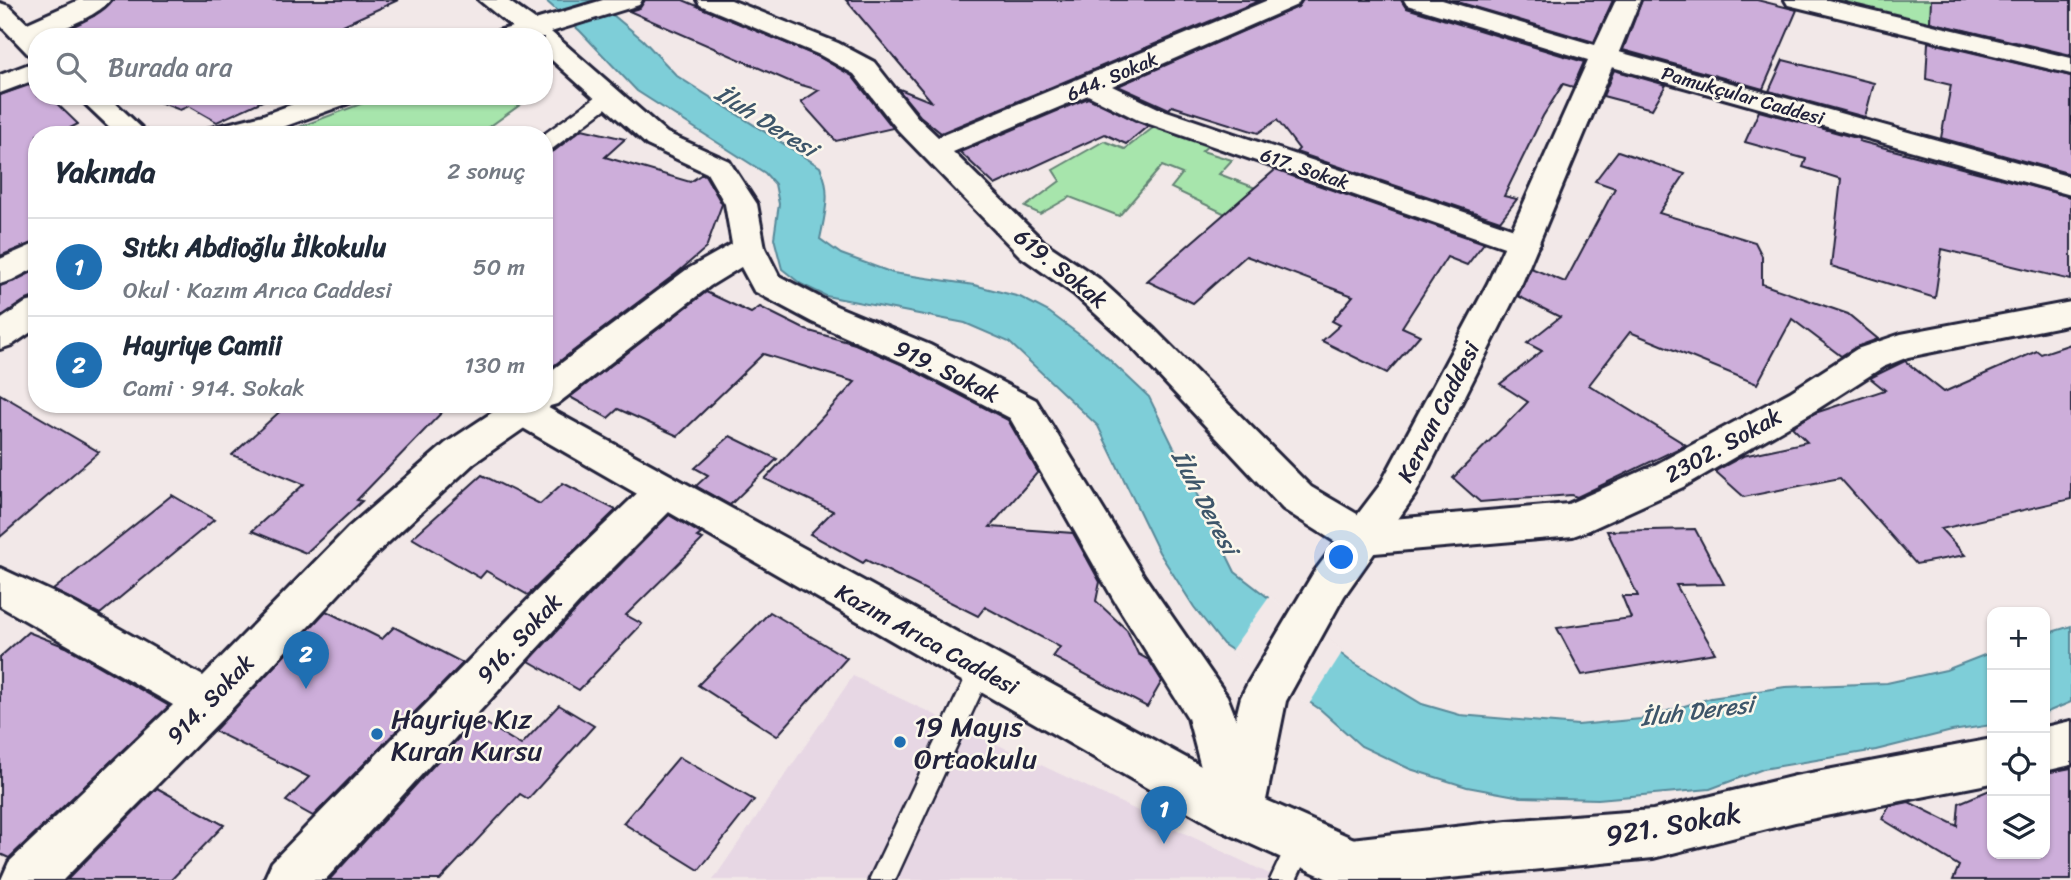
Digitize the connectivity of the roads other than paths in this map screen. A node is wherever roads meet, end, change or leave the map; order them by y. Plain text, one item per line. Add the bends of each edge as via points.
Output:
1 (98, 0) edge
2 (491, 0) edge
3 (709, 0) edge
4 (1288, 0) edge
5 (1416, 0) edge
6 (1628, 0) edge
7 (1797, 0) edge
8 (624, 1) edge
9 (0, 11) edge
10 (50, 28) edge
11 (527, 28) edge
12 (547, 28) edge
13 (28, 39) edge
14 (553, 49) edge
15 (1602, 56) junction
16 (2071, 66) edge
17 (28, 73) edge
18 (0, 85) edge
19 (1090, 85) junction
20 (611, 95) junction
21 (101, 105) edge
22 (317, 105) edge
23 (125, 126) edge
24 (253, 126) edge
25 (553, 137) edge
26 (934, 149) junction
27 (2071, 187) edge
28 (1524, 243) junction
29 (749, 248) junction
30 (28, 258) edge
31 (0, 273) edge
32 (2071, 313) edge
33 (28, 317) edge
34 (0, 337) edge
35 (553, 385) edge
36 (516, 413) edge
37 (542, 413) edge
38 (665, 491) junction
39 (1363, 538) junction
40 (0, 586) edge
41 (981, 669) junction
42 (208, 702) junction
43 (2071, 743) edge
44 (2050, 748) edge
45 (1987, 762) edge
46 (1238, 813) junction
47 (1292, 861) edge
48 (1369, 872) edge
49 (27, 880) edge
50 (290, 880) edge
51 (882, 880) edge

1 - 10 street
2 - 11 street, 919. Sokak
3 - 26 street, 619. Sokak via 864,68
4 - 19 street, 644. Sokak
5 - 15 street, Pamukçular Caddesi
6 - 15 street, Kervan Caddesi
7 - 16 street
8 - 12 street
9 - 13 street
14 - 20 street, 919. Sokak
15 - 27 street, Pamukçular Caddesi
15 - 28 street, Kervan Caddesi
17 - 18 street
19 - 26 street, 644. Sokak
19 - 28 street, 617. Sokak via 1148,114
20 - 25 street
20 - 29 street, 919. Sokak via 657,139 718,167 741,204
21 - 23 street
22 - 24 street
26 - 39 street, 619. Sokak via 1032,250 1086,286 1143,338 1297,498
28 - 39 street, Kervan Caddesi via 1395,495
29 - 35 street, 914. Sokak via 698,278
29 - 46 street, 919. Sokak via 766,283 1023,409 1129,588 1210,711
30 - 31 street
32 - 39 street, 2302. Sokak via 1902,346 1870,358 1681,469 1573,520
33 - 34 street
36 - 42 street, 914. Sokak via 460,453 363,540
37 - 38 street, Kazım Arıca Caddesi
38 - 41 street, Kazım Arıca Caddesi
38 - 50 street, 916. Sokak via 570,584
39 - 46 street, Kervan Caddesi via 1329,584 1264,697
40 - 42 street
41 - 46 street, Kazım Arıca Caddesi
41 - 51 lane
42 - 49 street, 914. Sokak
43 - 44 street
45 - 48 street, 921. Sokak via 1795,799 1653,834 1507,846
46 - 47 street, Kazım Arıca Caddesi
47 - 48 street, Kazım Arıca Caddesi

